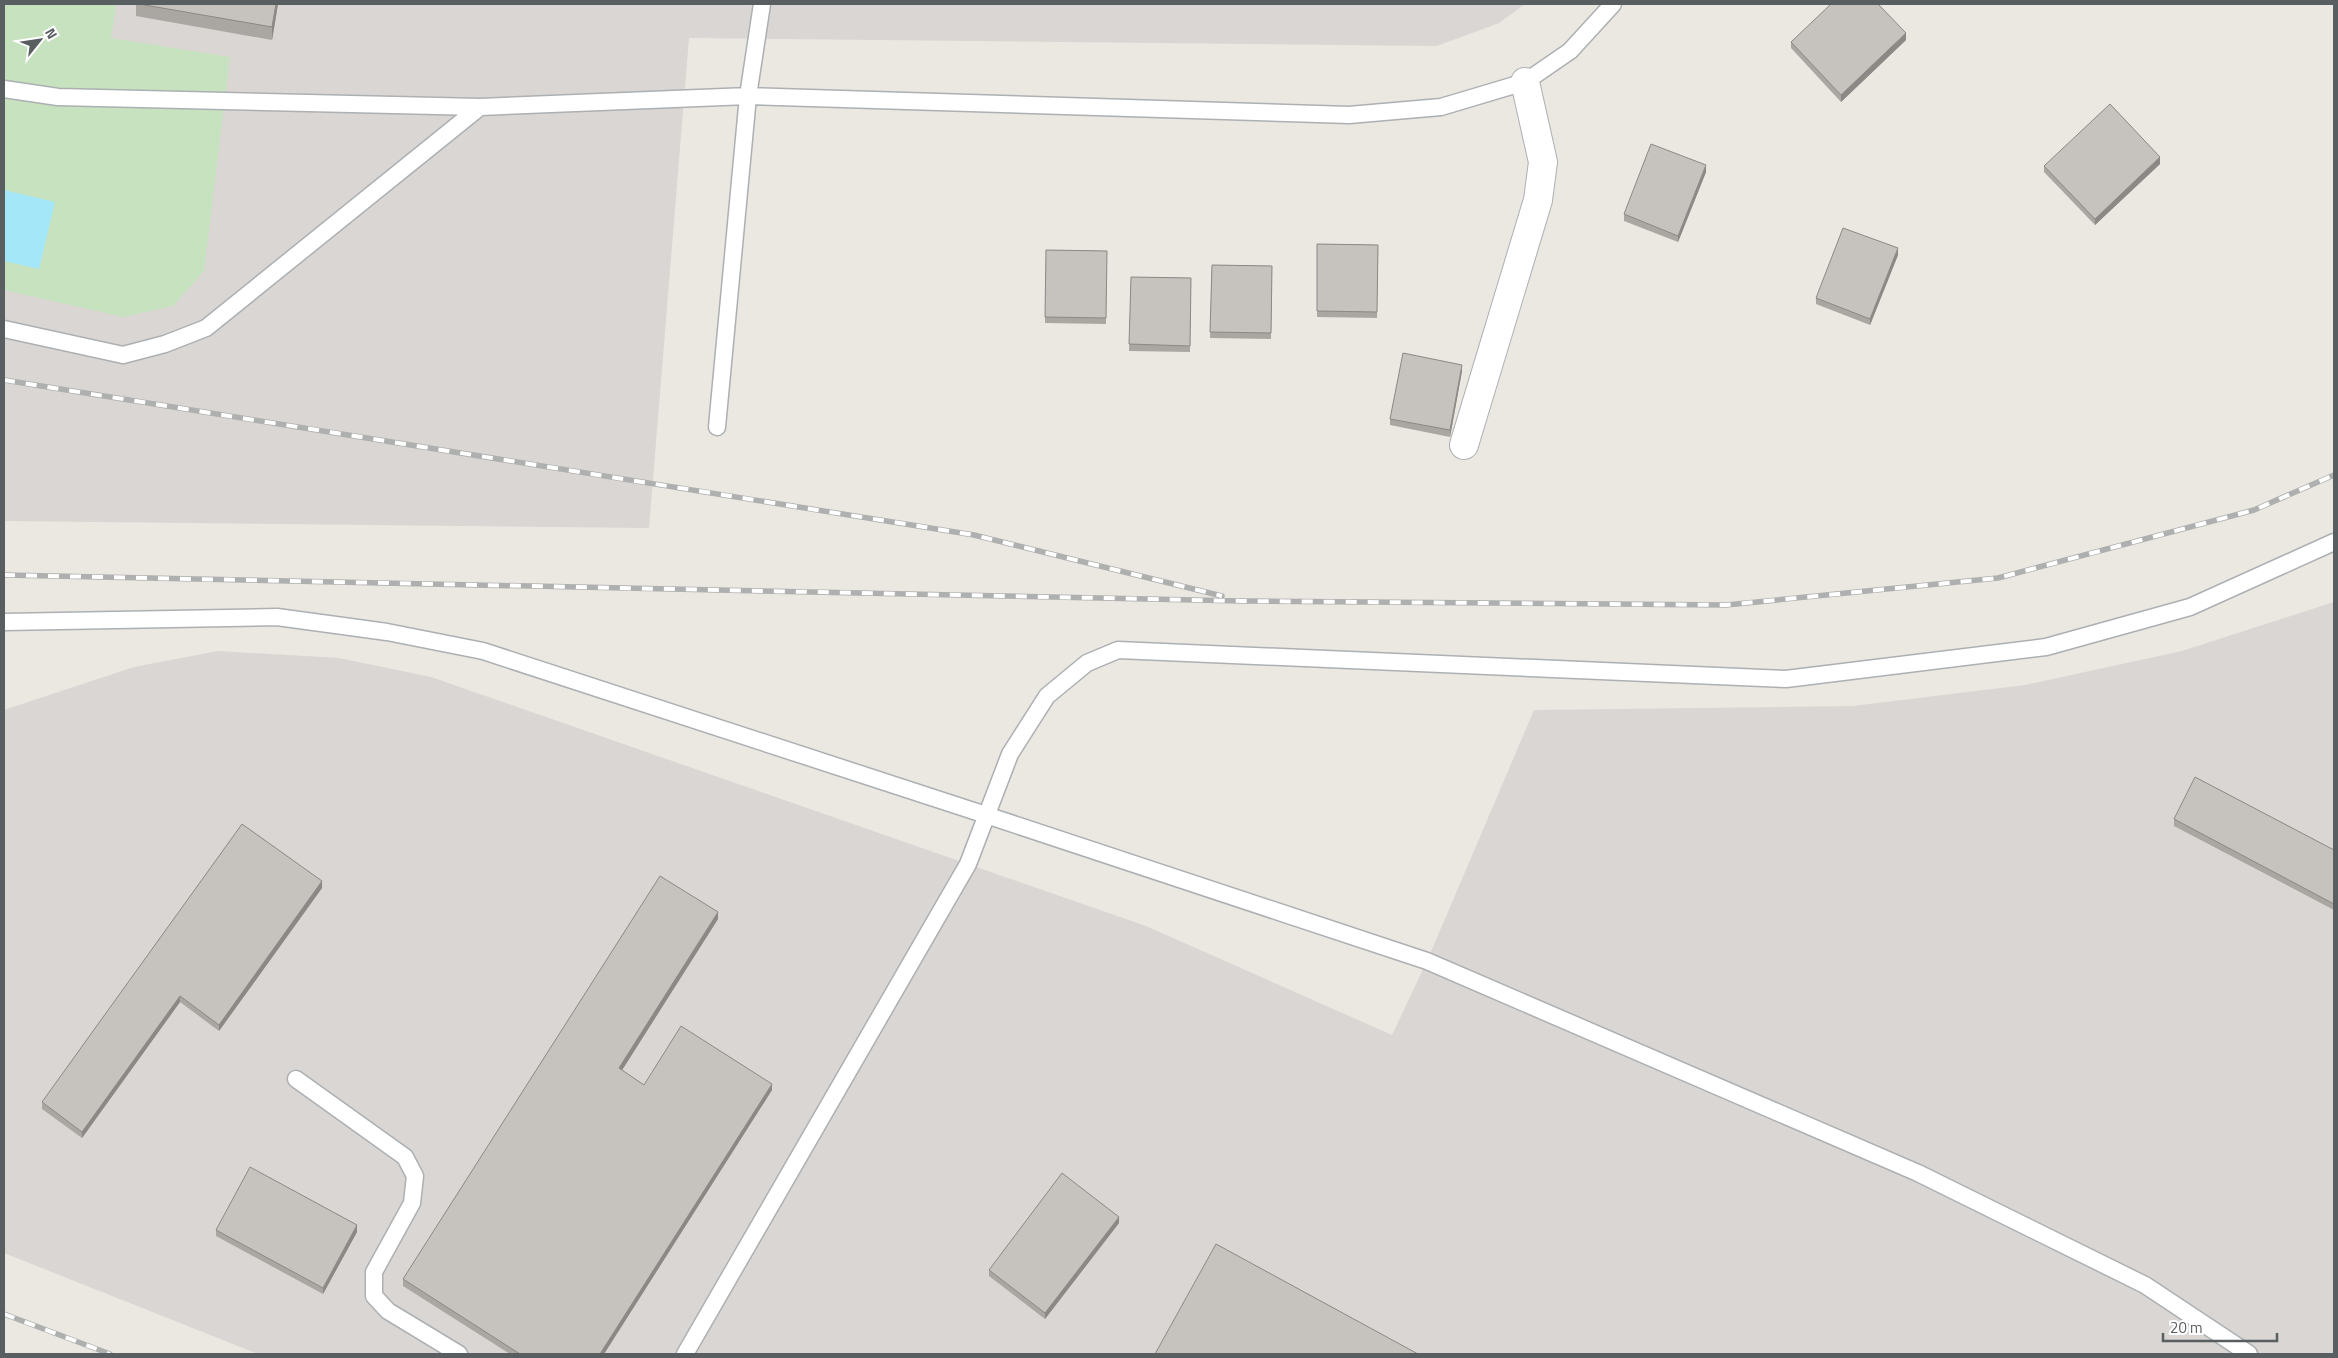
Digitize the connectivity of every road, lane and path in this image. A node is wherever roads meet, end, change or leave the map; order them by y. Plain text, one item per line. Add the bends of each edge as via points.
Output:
1 (762, 4) edge
2 (1613, 4) edge
3 (1524, 82) junction
4 (4, 89) edge
5 (748, 96) junction
6 (480, 107) junction
7 (4, 329) edge
8 (717, 427) dead end
9 (1464, 445) dead end
10 (2334, 542) edge
11 (4, 622) edge
12 (986, 815) junction
13 (296, 1078) dead end
14 (459, 1354) edge
15 (684, 1354) edge
16 (2250, 1354) edge

1 - 5 lane
2 - 3 lane via 1570,51
3 - 5 lane via 1441,107 1349,116
3 - 9 street via 1543,162 1538,200
4 - 6 lane via 58,97
5 - 6 lane
5 - 8 lane
6 - 7 lane via 206,328 165,344 123,355
10 - 12 lane via 2190,607 2046,647 1786,678 1118,650 1087,663 1047,696 1010,754
11 - 12 lane via 277,617 396,634 483,651
12 - 15 lane via 968,864
12 - 16 lane via 1427,961 1918,1173 2145,1285
13 - 14 lane via 405,1156 415,1176 412,1203 374,1272 374,1296 388,1311

